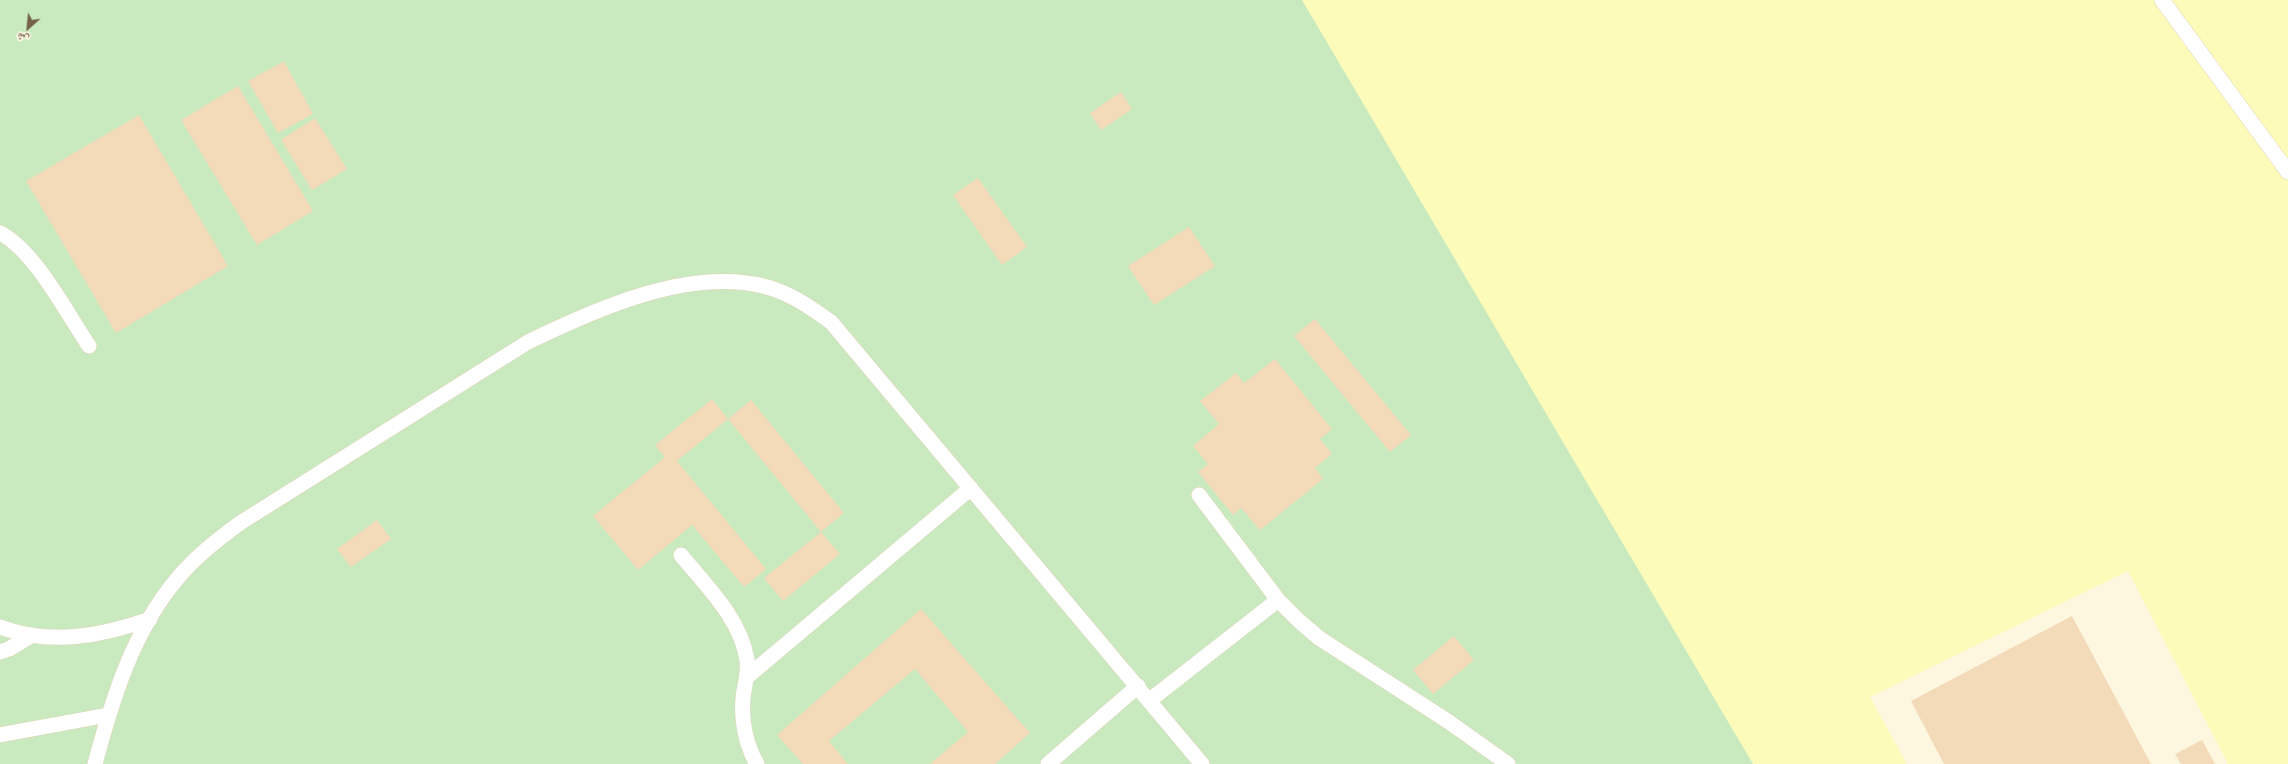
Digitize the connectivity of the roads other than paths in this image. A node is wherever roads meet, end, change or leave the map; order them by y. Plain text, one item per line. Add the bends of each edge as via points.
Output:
1 (2162, 0) edge
2 (2288, 172) edge
3 (0, 233) edge
4 (89, 346) dead end
5 (971, 488) junction
6 (1199, 495) dead end
7 (681, 554) dead end
8 (1278, 600) junction
9 (150, 619) junction
10 (0, 627) edge
11 (32, 634) junction
12 (0, 652) edge
13 (747, 677) junction
14 (1138, 686) junction
15 (1150, 700) junction
16 (108, 715) junction
17 (0, 735) edge
18 (1194, 761) edge
19 (95, 764) edge
20 (756, 764) edge
21 (1048, 764) edge
22 (1508, 764) edge

1 - 2 lane
3 - 4 lane via 18,245 32,260
5 - 9 lane via 831,322 802,301 768,287 732,281 696,283 610,306 568,322 528,342 240,523 206,549 176,579
5 - 13 lane
5 - 14 lane
6 - 8 lane
7 - 13 lane via 738,630 744,645
8 - 15 lane
8 - 22 lane via 1319,638
9 - 11 lane via 116,631 80,637
9 - 16 lane
10 - 11 lane
11 - 12 lane
13 - 20 lane via 743,698 743,720 747,741
14 - 15 lane
14 - 21 lane
15 - 18 lane
16 - 17 lane
16 - 19 lane

